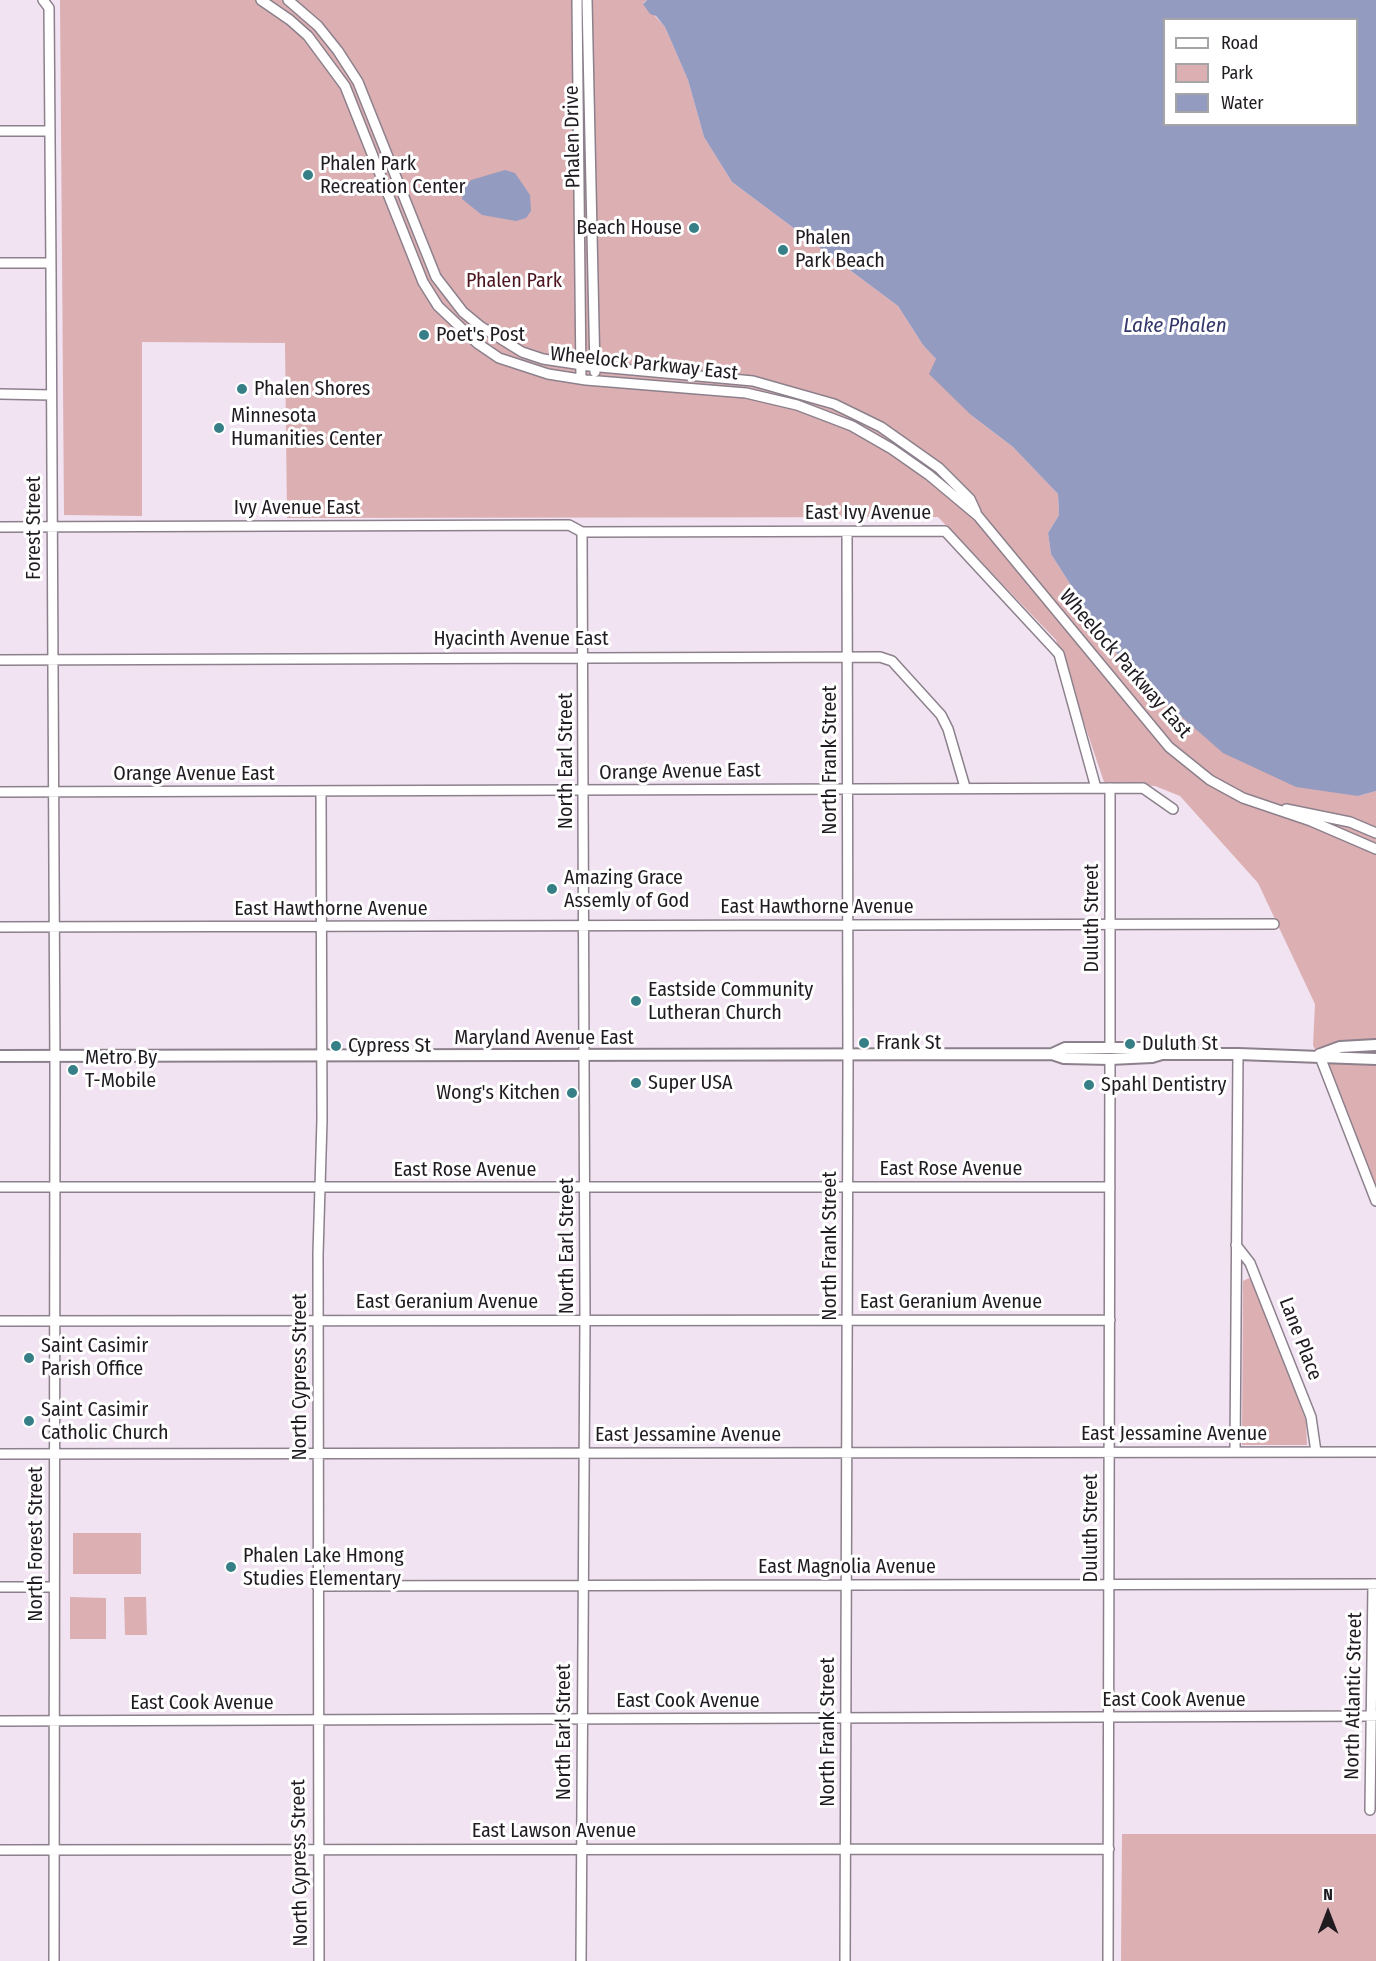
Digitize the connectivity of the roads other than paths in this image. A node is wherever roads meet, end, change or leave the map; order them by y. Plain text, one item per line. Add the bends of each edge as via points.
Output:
1 (261, 0) edge
2 (288, 0) edge
3 (577, 0) edge
4 (587, 0) edge
5 (45, 1) edge
6 (0, 131) edge
7 (50, 131) junction
8 (0, 263) edge
9 (51, 263) junction
10 (581, 365) junction
11 (595, 367) junction
12 (581, 379) junction
13 (595, 381) junction
14 (0, 394) edge
15 (51, 395) junction
16 (978, 516) junction
17 (0, 527) edge
18 (52, 527) junction
19 (582, 532) junction
20 (592, 532) joint
21 (847, 532) junction
22 (583, 657) junction
23 (848, 657) junction
24 (0, 660) edge
25 (53, 660) junction
26 (965, 787) junction
27 (848, 788) junction
28 (1096, 788) junction
29 (1110, 788) junction
30 (0, 792) edge
31 (54, 792) junction
32 (321, 792) junction
33 (584, 792) junction
34 (1267, 806) junction
35 (1173, 809) dead end
36 (1376, 833) edge
37 (1376, 849) edge
38 (849, 924) junction
39 (1110, 924) junction
40 (1275, 924) dead end
41 (0, 927) edge
42 (55, 927) junction
43 (321, 927) junction
44 (585, 927) junction
45 (1376, 1045) edge
46 (1110, 1053) junction
47 (1238, 1053) junction
48 (848, 1054) junction
49 (1319, 1054) junction
50 (55, 1055) junction
51 (0, 1056) edge
52 (321, 1056) junction
53 (585, 1056) junction
54 (1376, 1059) edge
55 (0, 1187) edge
56 (55, 1187) junction
57 (848, 1187) junction
58 (1110, 1187) junction
59 (320, 1188) junction
60 (584, 1188) junction
61 (1376, 1200) edge
62 (1236, 1245) junction
63 (585, 1320) junction
64 (847, 1320) junction
65 (1110, 1320) junction
66 (0, 1321) edge
67 (55, 1321) junction
68 (318, 1321) junction
69 (1109, 1452) junction
70 (1235, 1452) junction
71 (1316, 1452) junction
72 (1376, 1452) edge
73 (847, 1453) junction
74 (0, 1454) edge
75 (54, 1454) junction
76 (318, 1454) junction
77 (583, 1454) junction
78 (1109, 1584) junction
79 (1375, 1584) edge
80 (846, 1585) junction
81 (317, 1586) junction
82 (583, 1586) junction
83 (0, 1587) edge
84 (54, 1587) junction
85 (1374, 1716) edge
86 (1109, 1718) junction
87 (582, 1719) junction
88 (846, 1719) junction
89 (317, 1720) junction
90 (0, 1721) edge
91 (54, 1721) junction
92 (1370, 1810) dead end
93 (582, 1849) junction
94 (845, 1849) junction
95 (1108, 1849) junction
96 (0, 1850) edge
97 (54, 1850) junction
98 (317, 1850) junction
99 (54, 1961) edge
100 (319, 1961) edge
101 (581, 1961) edge
102 (845, 1961) edge
103 (1108, 1961) edge

1 - 12 street, Wheelock Parkway East via 308,36 345,86 423,282 438,306 477,344 499,358 521,367
2 - 10 street, Wheelock Parkway East via 318,26 358,82 436,277 463,312 522,352
3 - 10 street, Phalen Drive
4 - 11 street, Phalen Drive
5 - 7 street, Forest Street via 49,8
6 - 7 street
7 - 9 street, Forest Street
8 - 9 street
9 - 15 street, Forest Street
10 - 11 street, Wheelock Parkway East
10 - 12 street, Phalen Drive
11 - 13 street, Phalen Drive
11 - 16 street, Wheelock Parkway East via 753,381 834,404 881,427 939,468 970,499
12 - 13 street, Wheelock Parkway East
13 - 16 street, Wheelock Parkway East via 746,393 797,405 852,426 892,449
14 - 15 street
15 - 18 street, Forest Street
16 - 34 street, Wheelock Parkway East via 1169,747 1210,780
17 - 18 street, Ivy Avenue East
18 - 19 street, Ivy Avenue East via 569,525
18 - 25 street, Forest Street
19 - 20 street, Ivy Avenue East
19 - 22 street, North Earl Street
20 - 21 street, East Ivy Avenue
21 - 23 street, North Frank Street
21 - 28 street, East Ivy Avenue via 945,531 1059,654
22 - 23 street, Hyacinth Avenue East
22 - 25 street, Hyacinth Avenue East
22 - 33 street, North Earl Street
23 - 26 street, Hyacinth Avenue East via 892,661 940,715
23 - 27 street, North Frank Street
24 - 25 street, Hyacinth Avenue East
25 - 31 street, Forest Street
26 - 27 street, Orange Avenue East
26 - 28 street, Orange Avenue East
27 - 33 street, Orange Avenue East
27 - 38 street, North Frank Street
28 - 29 street, Orange Avenue East
29 - 35 street, Orange Avenue East via 1143,788
29 - 39 street, Duluth Street
30 - 31 street, Orange Avenue East
31 - 32 street, Orange Avenue East
31 - 42 street, Forest Street
32 - 33 street, Orange Avenue East
32 - 43 street, North Cypress Street
33 - 44 street, North Earl Street
34 - 36 street, Wheelock Parkway East via 1350,822
34 - 37 street, Wheelock Parkway East
38 - 39 street, East Hawthorne Avenue
38 - 44 street, East Hawthorne Avenue
38 - 48 street, North Frank Street
39 - 40 street, East Hawthorne Avenue
39 - 46 street, Duluth Street
41 - 42 street, East Hawthorne Avenue
42 - 43 street, East Hawthorne Avenue
42 - 50 street, Forest Street
43 - 44 street, East Hawthorne Avenue
43 - 52 street, North Cypress Street
44 - 53 street, North Earl Street
45 - 49 main road, Maryland Avenue East via 1340,1047
46 - 47 main road, Maryland Avenue East via 1152,1058 1162,1054
46 - 48 main road, Maryland Avenue East via 1064,1058 1052,1054
46 - 58 street, Duluth Street
47 - 49 main road, Maryland Avenue East
47 - 62 street
48 - 53 main road, Maryland Avenue East
48 - 57 street, North Frank Street
49 - 54 main road, Maryland Avenue East
49 - 61 street
50 - 51 main road, Maryland Avenue East
50 - 52 main road, Maryland Avenue East
50 - 56 street, North Forest Street
52 - 53 main road, Maryland Avenue East
52 - 59 street, North Cypress Street
53 - 60 street, North Earl Street
55 - 56 street, East Rose Avenue
56 - 59 street, East Rose Avenue
56 - 67 street, North Forest Street
57 - 58 street, East Rose Avenue
57 - 60 street, East Rose Avenue
57 - 64 street, North Frank Street
58 - 65 street, Duluth Street
59 - 60 street, East Rose Avenue
59 - 68 street, North Cypress Street
60 - 63 street, North Earl Street
62 - 70 street
62 - 71 street, Lane Place via 1250,1263 1311,1417
63 - 64 street, East Geranium Avenue
63 - 68 street, East Geranium Avenue
63 - 77 street, North Earl Street
64 - 65 street, East Geranium Avenue
64 - 73 street, North Frank Street
65 - 69 street, Duluth Street
66 - 67 street, East Geranium Avenue
67 - 68 street, East Geranium Avenue
67 - 75 street, North Forest Street
68 - 76 street, North Cypress Street
69 - 70 street, East Jessamine Avenue
69 - 73 street, East Jessamine Avenue
69 - 78 street, Duluth Street
70 - 71 street, East Jessamine Avenue
71 - 72 street, East Jessamine Avenue
73 - 77 street, East Jessamine Avenue
73 - 80 street, North Frank Street
74 - 75 street, East Jessamine Avenue
75 - 76 street, East Jessamine Avenue
75 - 84 street, North Forest Street
76 - 77 street, East Jessamine Avenue
76 - 81 street, North Cypress Street
77 - 82 street, North Earl Street
78 - 79 street, East Magnolia Avenue
78 - 80 street, East Magnolia Avenue
78 - 86 street, Duluth Street
79 - 85 street, North Atlantic Street
80 - 82 street, East Magnolia Avenue
80 - 88 street, North Frank Street
81 - 82 street, East Magnolia Avenue
81 - 89 street, North Cypress Street
82 - 87 street, North Earl Street
83 - 84 street
84 - 91 street, North Forest Street
85 - 86 street, East Cook Avenue
85 - 92 street, North Atlantic Street
86 - 88 street, East Cook Avenue
86 - 95 street, Duluth Street
87 - 88 street, East Cook Avenue
87 - 89 street, East Cook Avenue
87 - 93 street, North Earl Street
88 - 94 street, North Frank Street
89 - 91 street, East Cook Avenue
89 - 98 street, North Cypress Street
90 - 91 street, East Cook Avenue
91 - 97 street, North Forest Street
93 - 94 street, East Lawson Avenue
93 - 98 street, East Lawson Avenue
93 - 101 street, North Earl Street
94 - 95 street, East Lawson Avenue
94 - 102 street, North Frank Street
95 - 103 street, Duluth Street
96 - 97 street, East Lawson Avenue
97 - 98 street, East Lawson Avenue
97 - 99 street, North Forest Street
98 - 100 street, North Cypress Street

